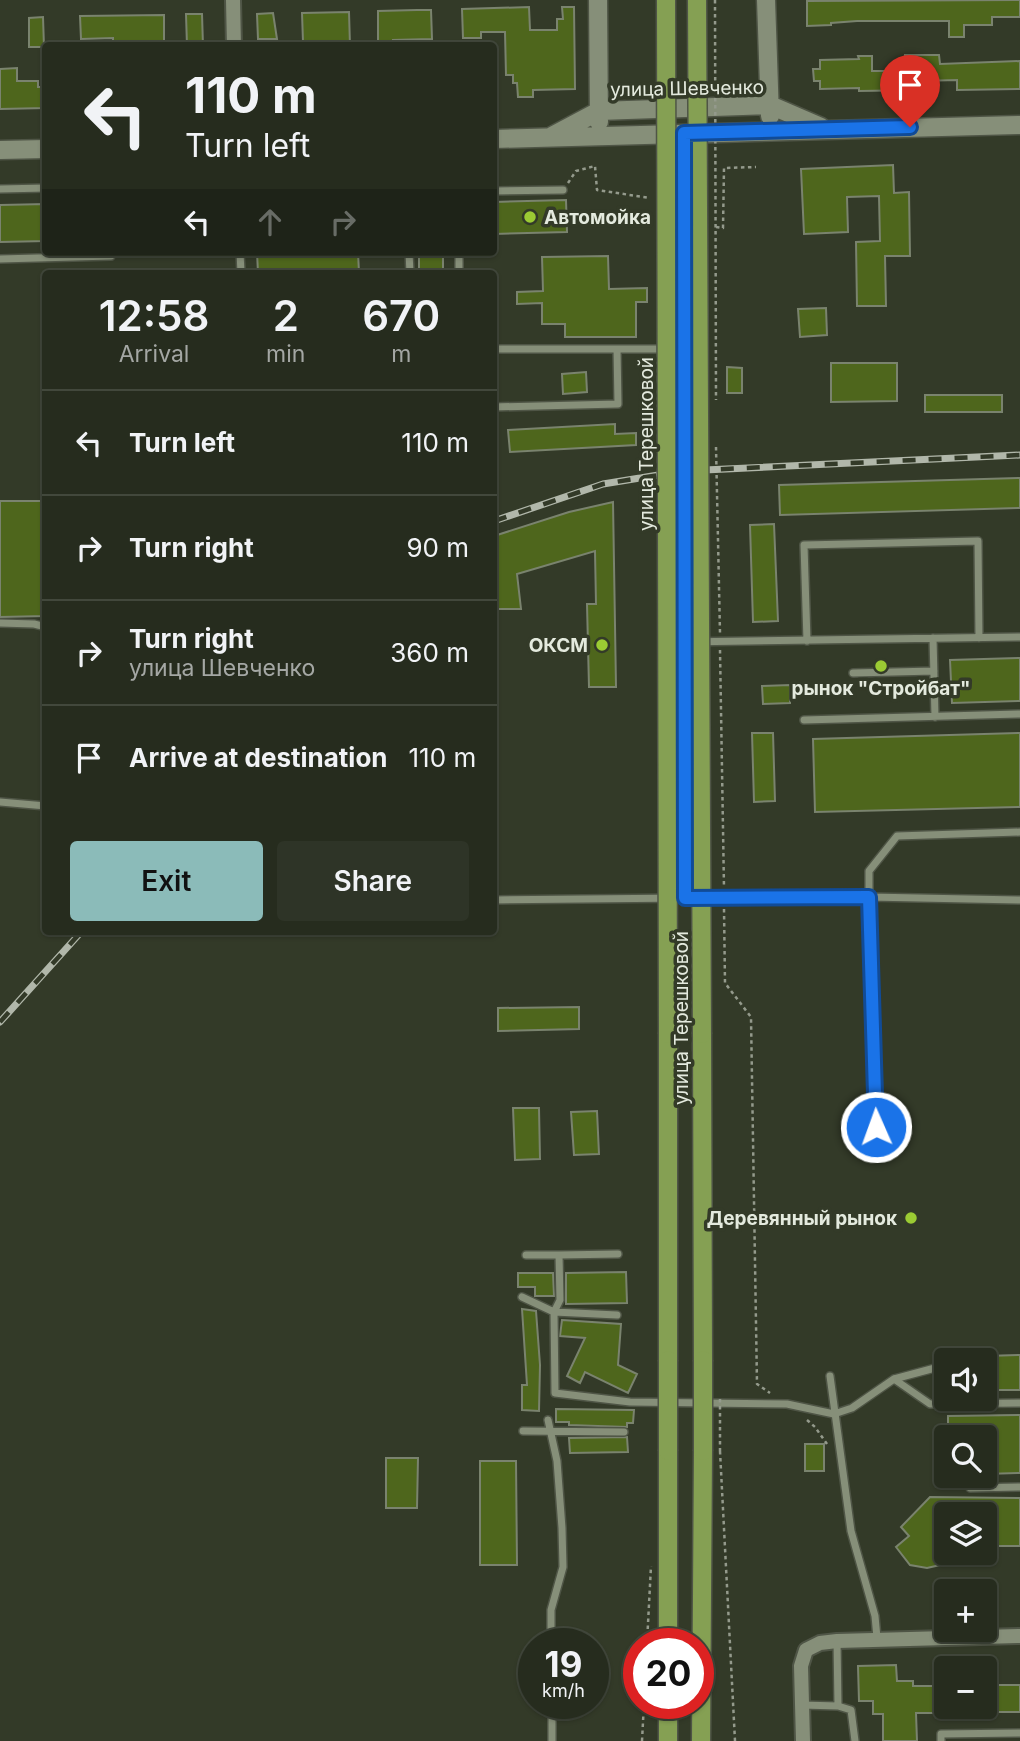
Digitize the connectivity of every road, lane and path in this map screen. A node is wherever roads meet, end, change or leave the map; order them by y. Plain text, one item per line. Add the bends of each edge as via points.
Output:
1 (233, 0) edge
2 (598, 0) edge
3 (666, 0) edge
4 (697, 0) edge
5 (766, 0) edge
6 (234, 42) edge
7 (770, 105) junction
8 (599, 111) junction
9 (1020, 125) edge
10 (827, 129) junction
11 (771, 130) junction
12 (711, 132) junction
13 (684, 133) junction
14 (600, 136) junction
15 (549, 138) junction
16 (497, 139) edge
17 (42, 149) edge
18 (0, 150) edge
19 (756, 167) dead end
20 (42, 188) edge
21 (0, 189) edge
22 (563, 190) joint
23 (497, 191) edge
24 (654, 199) dead end
25 (717, 227) dead end
26 (111, 256) dead end
27 (0, 259) edge
28 (497, 349) dead end
29 (617, 349) junction
30 (683, 349) junction
31 (716, 401) dead end
32 (497, 407) edge
33 (716, 442) dead end
34 (0, 623) edge
35 (42, 626) edge
36 (1020, 637) edge
37 (933, 638) junction
38 (979, 638) junction
39 (807, 640) junction
40 (683, 642) junction
41 (720, 642) junction
42 (934, 671) junction
43 (853, 673) dead end
44 (1020, 714) edge
45 (935, 716) junction
46 (804, 720) dead end
47 (0, 802) edge
48 (42, 806) edge
49 (1020, 832) edge
50 (869, 897) junction
51 (685, 898) junction
52 (724, 898) junction
53 (497, 900) edge
54 (1020, 900) edge
55 (876, 1127) dead end
56 (618, 1254) dead end
57 (526, 1255) dead end
58 (559, 1255) junction
59 (522, 1297) dead end
60 (554, 1312) junction
61 (617, 1315) dead end
62 (934, 1368) edge
63 (830, 1376) dead end
64 (894, 1378) junction
65 (720, 1399) dead end
66 (1020, 1403) edge
67 (787, 1404) junction
68 (834, 1414) junction
69 (548, 1420) dead end
70 (523, 1431) dead end
71 (624, 1432) dead end
72 (551, 1433) junction
73 (712, 1451) junction
74 (841, 1462) junction
75 (997, 1488) edge
76 (1020, 1488) edge
77 (551, 1628) edge
78 (668, 1628) edge
79 (1020, 1636) edge
80 (877, 1638) junction
81 (837, 1641) junction
82 (802, 1705) junction
83 (838, 1706) junction
84 (552, 1719) edge
85 (643, 1719) edge
86 (668, 1719) edge
87 (1020, 1733) edge
88 (552, 1741) edge
89 (642, 1741) edge
90 (668, 1741) edge
91 (701, 1741) edge
92 (735, 1741) edge
93 (803, 1741) edge
94 (855, 1741) edge
95 (941, 1741) edge

1 - 6 street
2 - 8 main road
3 - 78 main road, улица Терешковой, bridge
4 - 73 main road, улица Терешковой, bridge via 703,1360
5 - 7 main road
7 - 8 main road, улица Шевченко
7 - 10 main road, улица Шевченко
7 - 11 main road
8 - 14 main road
8 - 15 main road, улица Шевченко
9 - 10 main road, улица Шевченко
10 - 11 main road, улица Шевченко
11 - 12 main road, улица Шевченко
12 - 13 main road, улица Шевченко
12 - 31 path
13 - 14 main road, улица Шевченко
13 - 30 lane
14 - 15 main road, улица Шевченко
15 - 16 main road, улица Шевченко
17 - 18 main road
19 - 25 path via 724,168 723,228
20 - 21 lane
22 - 23 lane
22 - 24 path via 576,171 595,166 597,190
26 - 27 lane
28 - 29 lane
29 - 30 lane
29 - 32 lane via 618,404
30 - 40 lane
33 - 41 path
34 - 35 lane
36 - 38 lane
37 - 38 lane
37 - 39 lane
37 - 42 lane
38 - 39 lane via 978,541 804,545
39 - 41 lane
40 - 41 lane
40 - 51 lane
41 - 52 path
42 - 43 lane
42 - 45 lane
44 - 45 lane
45 - 46 lane
47 - 48 lane
49 - 50 lane via 897,836 869,871
50 - 52 lane
50 - 54 lane
50 - 55 lane
51 - 52 lane
51 - 53 lane
52 - 67 path via 724,983 751,1017 757,1384
56 - 58 lane
57 - 58 lane
58 - 60 lane via 559,1300
59 - 60 lane
60 - 61 lane
60 - 67 lane via 555,1393 630,1402
62 - 64 lane
63 - 68 lane
64 - 66 lane via 930,1404
64 - 68 lane via 852,1408
65 - 73 path, bridge
67 - 68 lane
67 - 74 path via 815,1427
68 - 74 lane
69 - 72 lane
70 - 72 lane
71 - 72 lane
72 - 77 lane via 563,1567
73 - 91 main road, улица Терешковой
73 - 92 path
74 - 80 lane
75 - 76 lane
79 - 80 street
80 - 81 street
81 - 82 street via 806,1650
81 - 83 lane
82 - 83 lane
82 - 93 street
83 - 94 lane via 851,1710
84 - 88 lane
85 - 89 path
86 - 90 main road
87 - 95 lane via 941,1734

